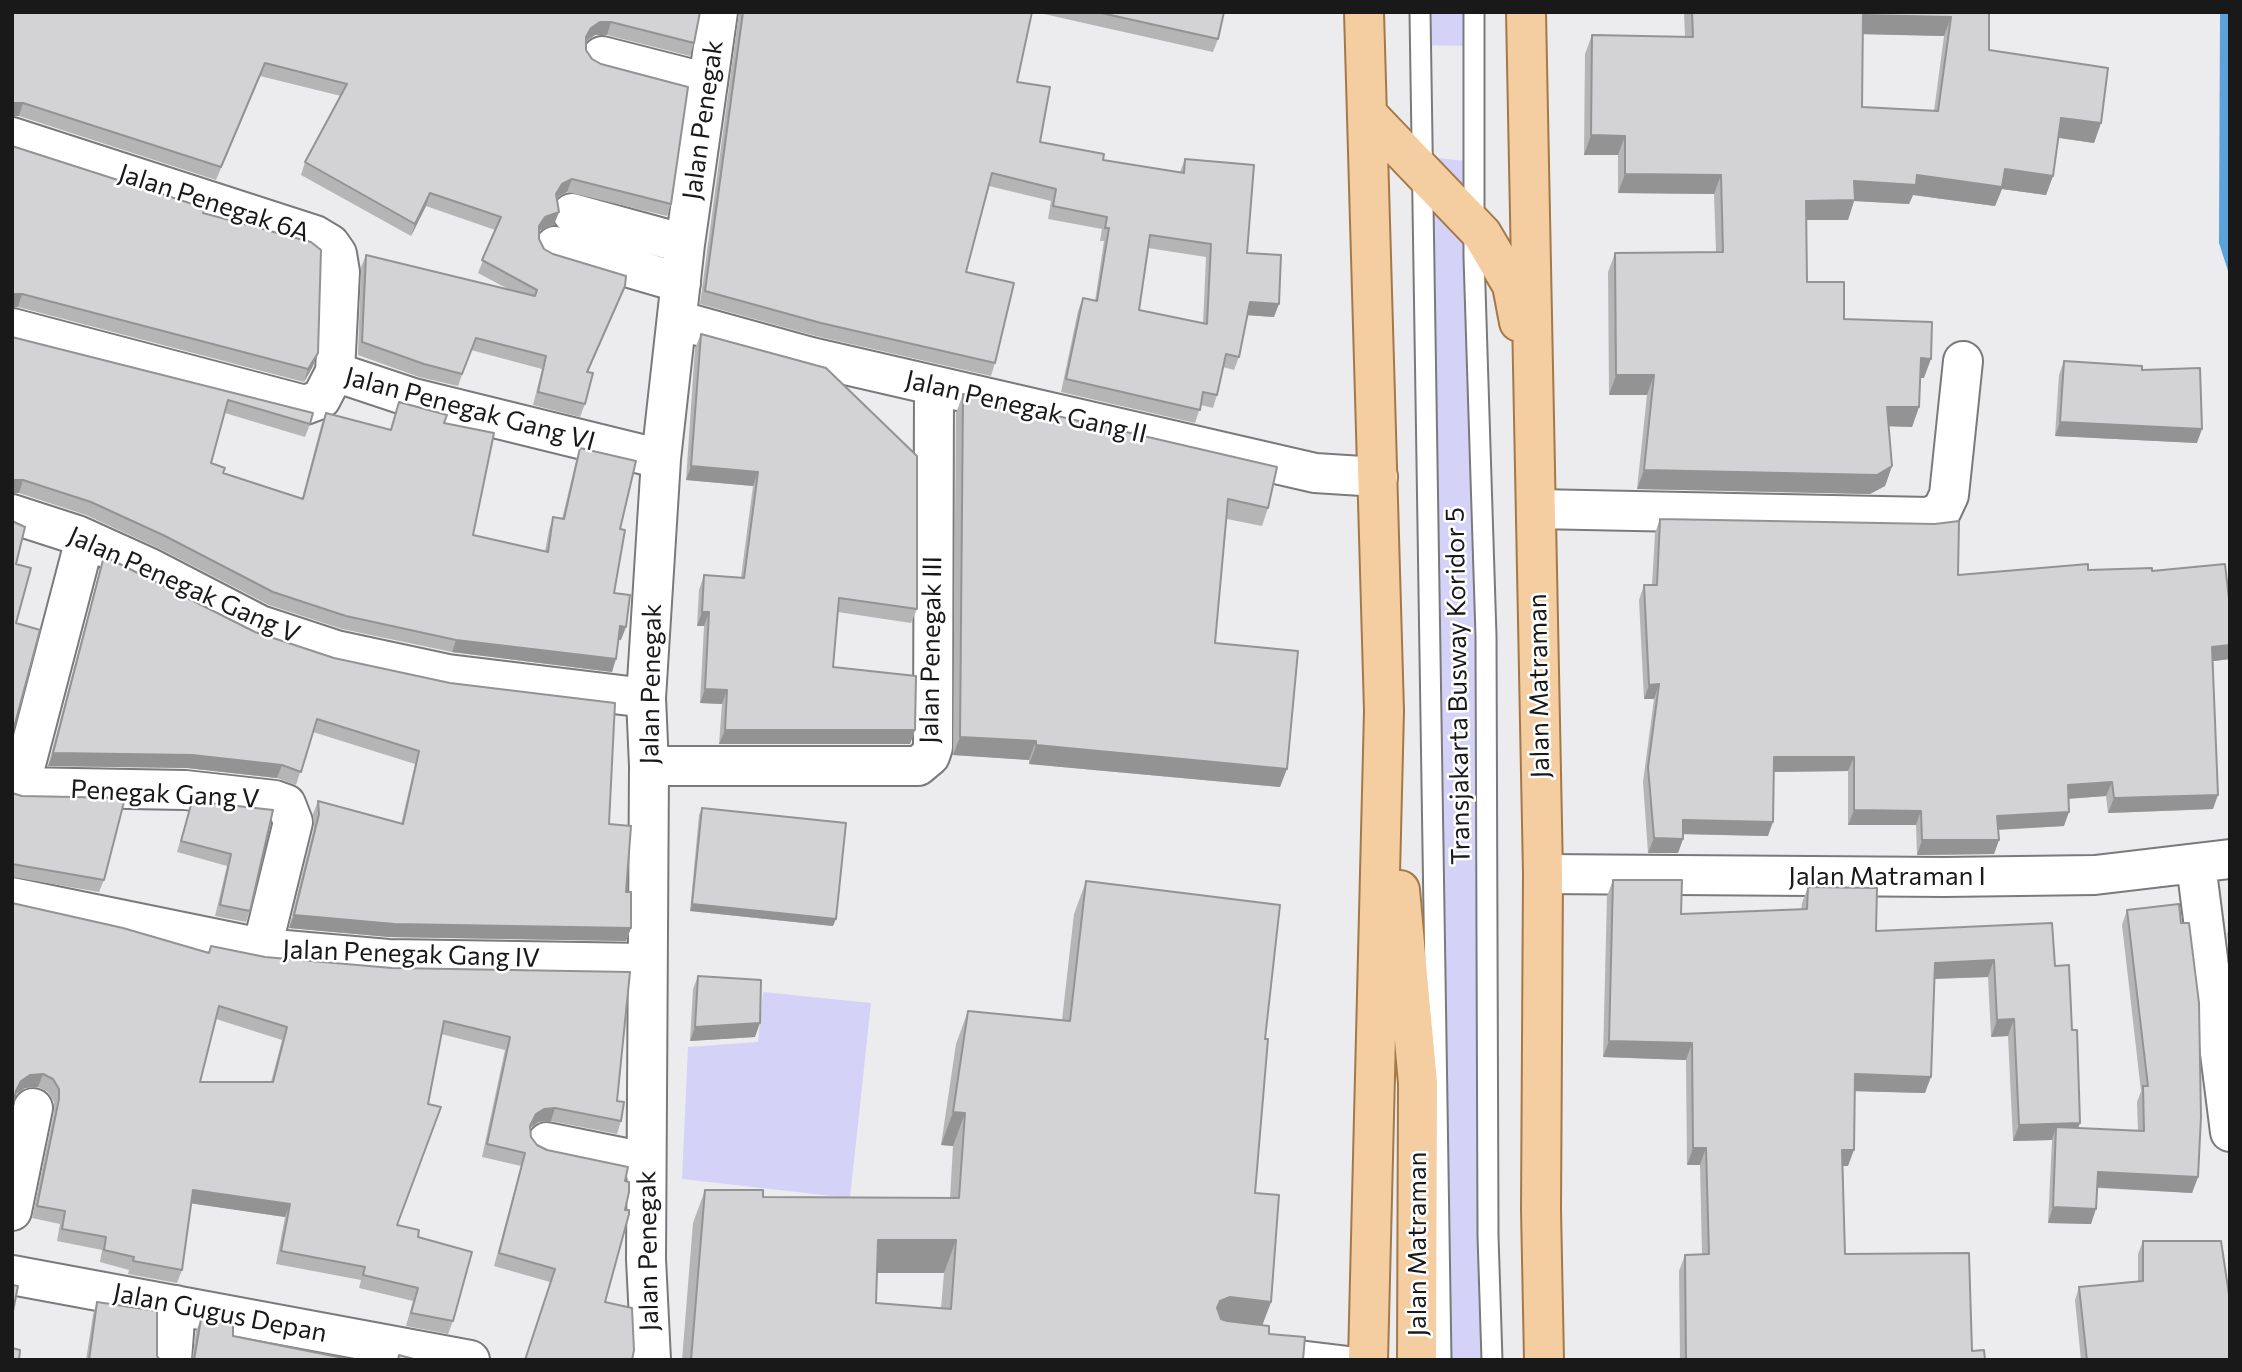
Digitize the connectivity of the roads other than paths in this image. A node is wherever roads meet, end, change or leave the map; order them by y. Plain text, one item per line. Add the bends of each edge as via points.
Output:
1 (718, 12) edge
2 (1364, 12) edge
3 (1420, 12) edge
4 (1474, 12) edge
5 (1527, 12) edge
6 (602, 56) dead end
7 (708, 83) junction
8 (1368, 115) junction
9 (12, 137) edge
10 (1422, 170) junction
11 (572, 213) dead end
12 (1474, 226) junction
13 (685, 244) junction
14 (555, 246) dead end
15 (679, 302) junction
16 (12, 328) edge
17 (1964, 361) dead end
18 (335, 372) junction
19 (934, 386) junction
20 (661, 459) junction
21 (1378, 477) junction
22 (1536, 509) junction
23 (12, 514) edge
24 (85, 539) junction
25 (646, 698) junction
26 (1384, 710) junction
27 (649, 766) junction
28 (16, 786) edge
29 (2213, 862) edge
30 (1543, 874) junction
31 (12, 897) edge
32 (262, 948) junction
33 (648, 963) junction
34 (33, 1108) dead end
35 (2230, 1132) edge
36 (547, 1142) dead end
37 (646, 1162) junction
38 (12, 1211) edge
39 (12, 1275) edge
40 (176, 1305) junction
41 (1255, 1346) edge
42 (1368, 1359) edge
43 (172, 1360) edge
44 (470, 1360) edge
45 (651, 1360) edge
46 (1417, 1360) edge
47 (1441, 1360) edge
48 (1492, 1360) edge
49 (1533, 1360) edge
50 (1544, 1360) edge

1 - 7 street, Jalan Penegak
2 - 8 main road, Jalan Matraman
3 - 10 lane, Transjakarta Busway Koridor 5
4 - 12 lane, Transjakarta Busway Koridor 5
5 - 22 main road, Jalan Matraman
6 - 7 street
7 - 13 street, Jalan Penegak
8 - 10 main road, Jalan Matraman
8 - 21 main road, Jalan Matraman
9 - 18 street, Jalan Penegak 6A via 315,235 330,244 340,272
10 - 12 main road, Jalan Matraman
10 - 47 lane, Transjakarta Busway Koridor 5
11 - 13 street
12 - 48 lane, Transjakarta Busway Koridor 5 via 1486,636
12 - 49 main road, Jalan Matraman via 1512,285 1520,329
13 - 15 street, Jalan Penegak
14 - 15 street, Jalan Penegak Gang II
15 - 19 street, Jalan Penegak Gang II via 811,357
15 - 20 street, Jalan Penegak
16 - 18 street, Jalan Penegak Gang VI via 305,405 321,399
17 - 22 street via 1949,495 1942,510 1930,517
18 - 20 street, Jalan Penegak Gang VI via 479,416
19 - 21 street, Jalan Penegak Gang II via 1315,473
19 - 27 street, Jalan Penegak III via 933,747 926,760 918,766
20 - 25 street, Jalan Penegak
21 - 26 main road, Jalan Matraman
22 - 30 main road, Jalan Matraman
23 - 24 street, Jalan Penegak Gang V
24 - 25 street, Jalan Penegak Gang V via 260,625 336,650 448,674
24 - 28 street
25 - 27 street, Jalan Penegak
26 - 42 main road, Jalan Matraman
26 - 46 main road, Jalan Matraman via 1418,1083
27 - 33 street, Jalan Penegak
28 - 32 street, Penegak Gang V via 186,790 286,804 293,822
29 - 30 street, Jalan Matraman I via 2095,875
29 - 35 street
30 - 50 main road, Jalan Matraman
31 - 32 street, Jalan Penegak Gang IV
32 - 33 street, Jalan Penegak Gang IV via 388,959
33 - 37 street, Jalan Penegak
34 - 38 street
36 - 37 street
37 - 45 street, Jalan Penegak
39 - 40 street, Jalan Gugus Depan
40 - 43 street
40 - 44 street, Jalan Gugus Depan
41 - 42 lane

